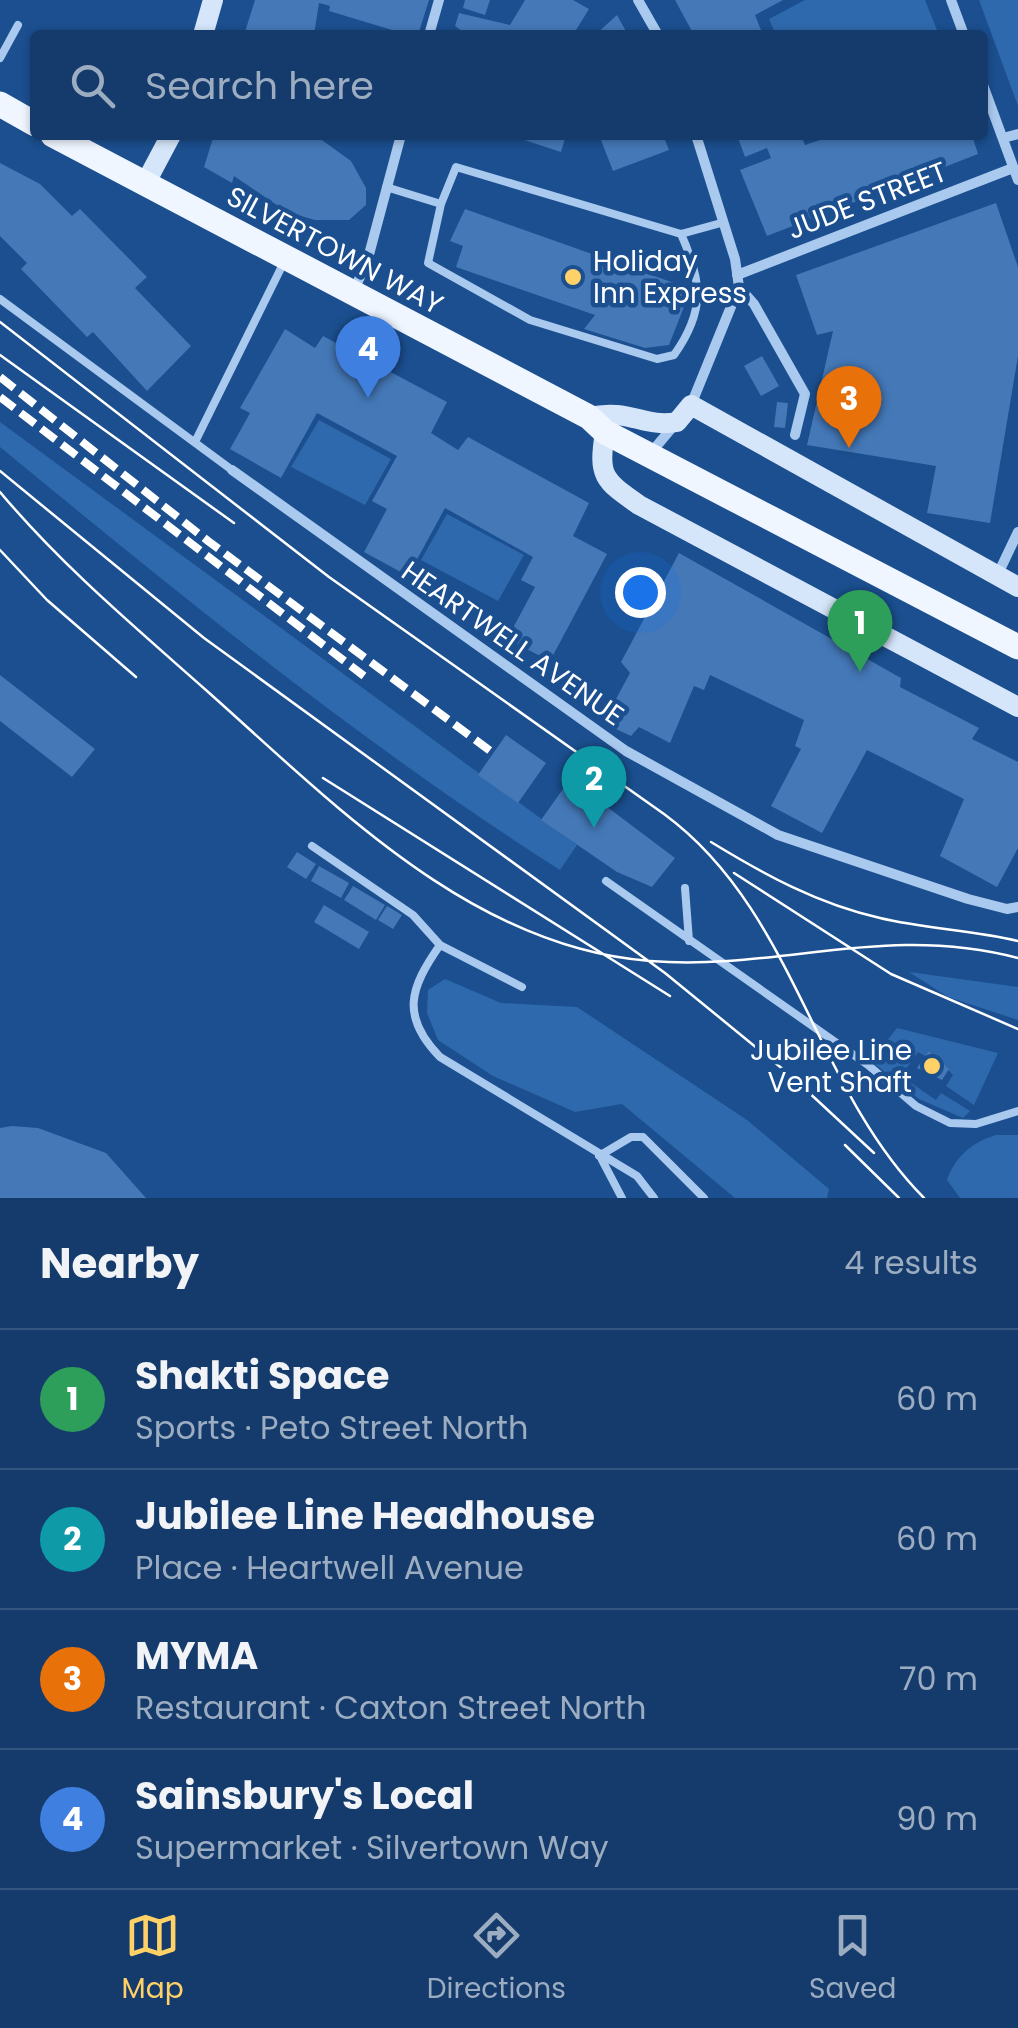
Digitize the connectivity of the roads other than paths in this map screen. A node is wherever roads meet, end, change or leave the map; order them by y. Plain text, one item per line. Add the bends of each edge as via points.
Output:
1 (213, 0) edge
2 (439, 0) edge
3 (638, 0) edge
4 (952, 0) edge
5 (18, 25) dead end
6 (204, 30) edge
7 (430, 30) edge
8 (655, 30) edge
9 (962, 30) edge
10 (0, 58) edge
11 (988, 98) edge
12 (0, 104) edge
13 (30, 121) edge
14 (1018, 134) edge
15 (1003, 138) junction
16 (62, 140) edge
17 (168, 140) edge
18 (400, 140) edge
19 (697, 140) edge
20 (1014, 168) junction
21 (1018, 180) edge
22 (145, 184) junction
23 (386, 187) junction
24 (441, 204) junction
25 (721, 223) junction
26 (680, 234) junction
27 (286, 259) junction
28 (738, 281) junction
29 (352, 293) junction
30 (0, 299) edge
31 (691, 404) junction
32 (677, 422) junction
33 (597, 424) junction
34 (796, 435) dead end
35 (195, 442) junction
36 (649, 454) junction
37 (232, 470) joint
38 (1018, 532) edge
39 (997, 577) junction
40 (1018, 587) edge
41 (1018, 647) edge
42 (1018, 707) edge
43 (312, 846) dead end
44 (606, 881) dead end
45 (685, 888) dead end
46 (1018, 907) edge
47 (688, 941) junction
48 (440, 944) junction
49 (522, 987) dead end
50 (1018, 1111) edge
51 (600, 1156) junction
52 (621, 1196) edge
53 (654, 1198) edge
54 (704, 1198) edge

1 - 6 street
2 - 7 street
3 - 8 street
4 - 9 street
5 - 10 lane
11 - 15 street
12 - 13 main road
14 - 15 street
15 - 20 street
16 - 22 main road, SILVERTOWN WAY
17 - 22 street
18 - 23 street
19 - 25 street
20 - 21 street
20 - 28 street, JUDE STREET
22 - 27 main road, SILVERTOWN WAY
23 - 24 lane
23 - 29 street
24 - 26 lane via 456,168
24 - 26 lane via 428,263 530,320 657,359 674,355 684,341 700,294 698,272
25 - 26 lane
25 - 28 street
27 - 29 main road, SILVERTOWN WAY
27 - 35 lane
28 - 31 street
28 - 34 street via 805,394
29 - 33 main road, SILVERTOWN WAY
30 - 35 lane, HEARTWELL AVENUE
31 - 32 street
31 - 39 street
32 - 33 street, SILVERTOWN WAY via 617,410
32 - 36 street
33 - 36 main road, SILVERTOWN WAY
33 - 42 street via 604,477 639,505
35 - 37 lane, HEARTWELL AVENUE
36 - 41 main road, SILVERTOWN WAY
37 - 46 street, HEARTWELL AVENUE via 626,751 778,835 968,899
38 - 39 street
39 - 40 street
43 - 48 lane via 414,915
44 - 47 lane
45 - 47 lane
47 - 50 lane via 916,1106 976,1124
48 - 49 lane
48 - 51 lane via 413,996 415,1023 425,1041 440,1057
51 - 52 lane
51 - 53 lane
51 - 54 lane via 631,1136 643,1137

